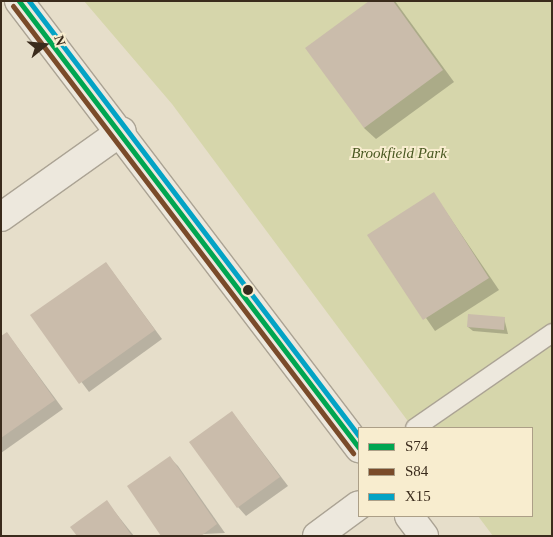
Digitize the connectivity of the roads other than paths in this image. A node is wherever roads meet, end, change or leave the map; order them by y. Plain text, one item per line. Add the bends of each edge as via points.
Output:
1 (19, 1) edge
2 (122, 131) junction
3 (1, 217) edge
4 (552, 333) edge
5 (416, 427) edge
6 (358, 447) edge
7 (358, 506) edge
8 (410, 517) edge
9 (317, 536) edge
10 (424, 536) edge

1 - 2 street
2 - 3 street
2 - 6 street
4 - 5 lane
7 - 9 street
8 - 10 street

